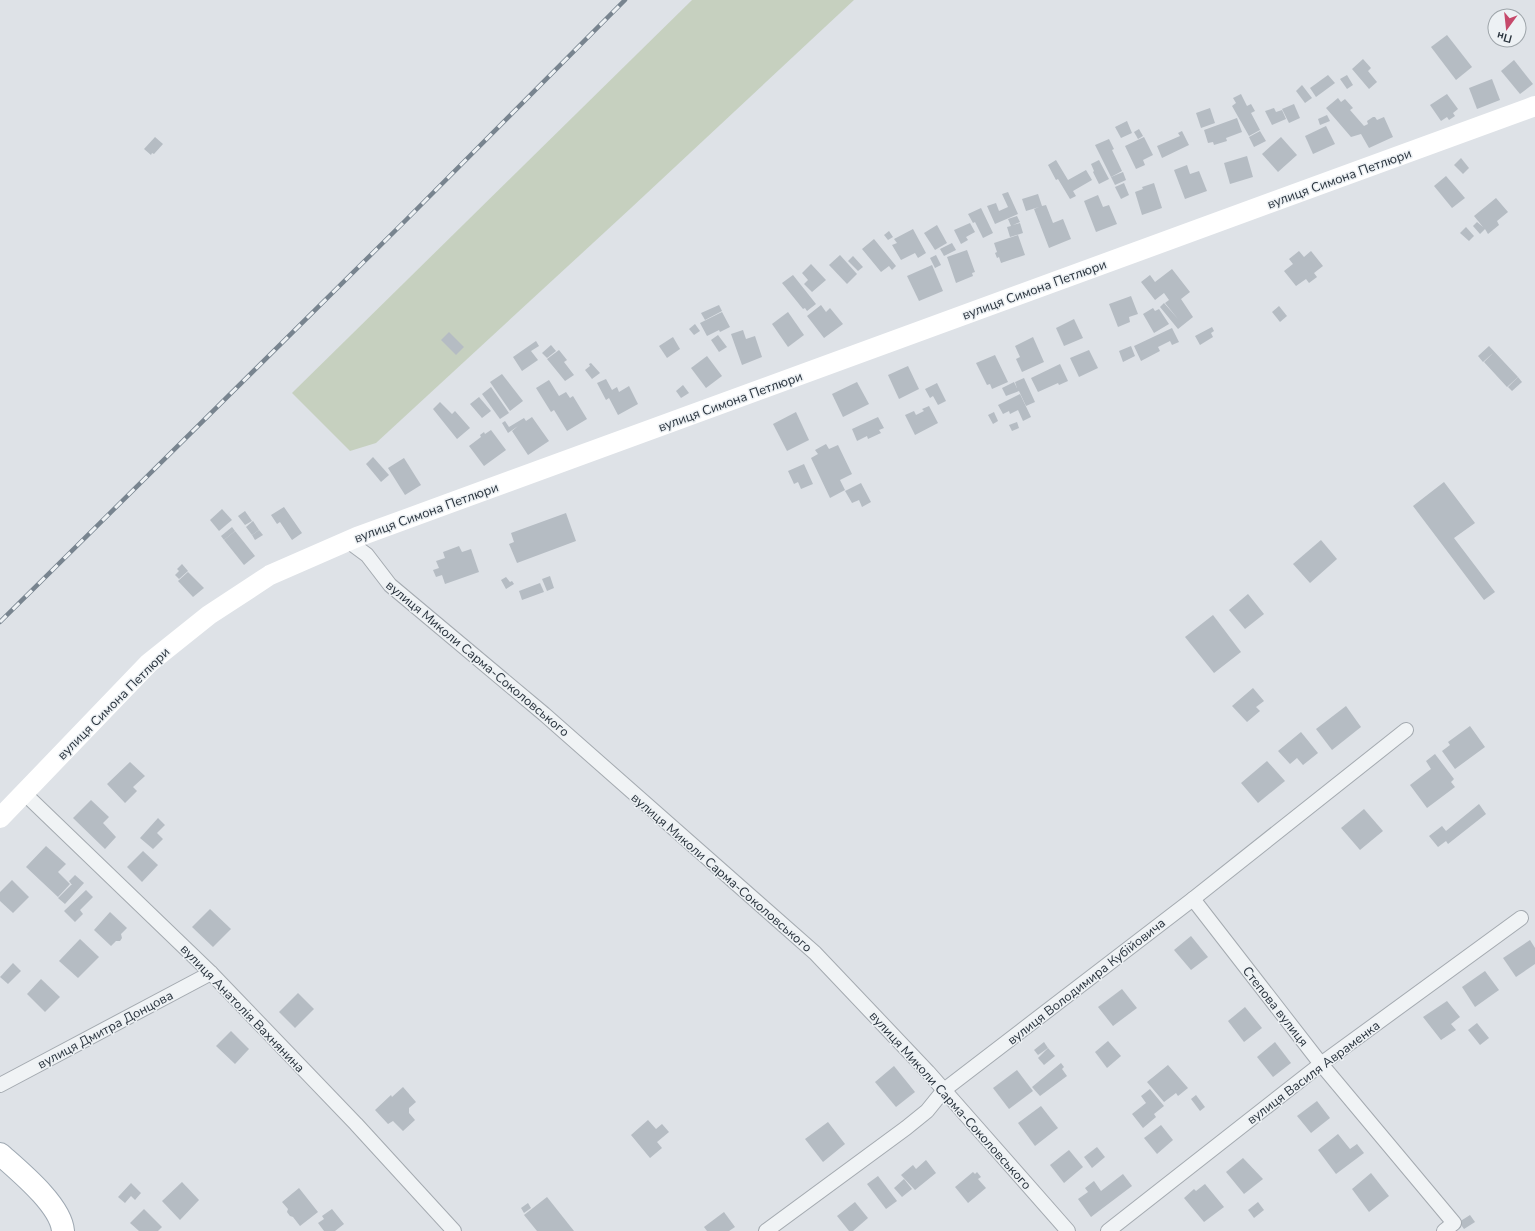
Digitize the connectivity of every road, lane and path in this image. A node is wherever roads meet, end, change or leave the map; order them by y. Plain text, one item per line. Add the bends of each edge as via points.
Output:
1 (1535, 106) edge
2 (348, 541) junction
3 (1406, 730) dead end
4 (24, 793) junction
5 (0, 818) edge
6 (1193, 899) junction
7 (1521, 918) dead end
8 (211, 973) junction
9 (1321, 1064) junction
10 (0, 1084) edge
11 (944, 1090) junction
12 (0, 1154) edge
13 (1449, 1227) edge
14 (63, 1231) edge
15 (454, 1231) edge
16 (766, 1231) edge
17 (1068, 1231) edge
18 (1108, 1231) edge

1 - 2 street, вулиця Симона Петлюри
2 - 4 street, вулиця Симона Петлюри via 270,575 209,614 149,663
2 - 11 street, вулиця Миколи Сарма-Соколовського via 367,555 390,584 544,714 815,954
3 - 6 street, вулиця Володимира Кубійовича
4 - 5 street, вулиця Симона Петлюри
4 - 8 street, вулиця Анатолія Вахнянина
6 - 9 street, Степова вулиця
6 - 11 street, вулиця Володимира Кубійовича
7 - 9 street, вулиця Василя Авраменка
8 - 10 street, вулиця Дмитра Донцова
8 - 15 street, вулиця Анатолія Вахнянина via 356,1124
9 - 13 street, Степова вулиця
9 - 18 street, вулиця Василя Авраменка
11 - 16 street, вулиця Володимира Кубійовича via 927,1111 906,1128
11 - 17 street, вулиця Миколи Сарма-Соколовського
12 - 14 main road via 29,1180 55,1210

